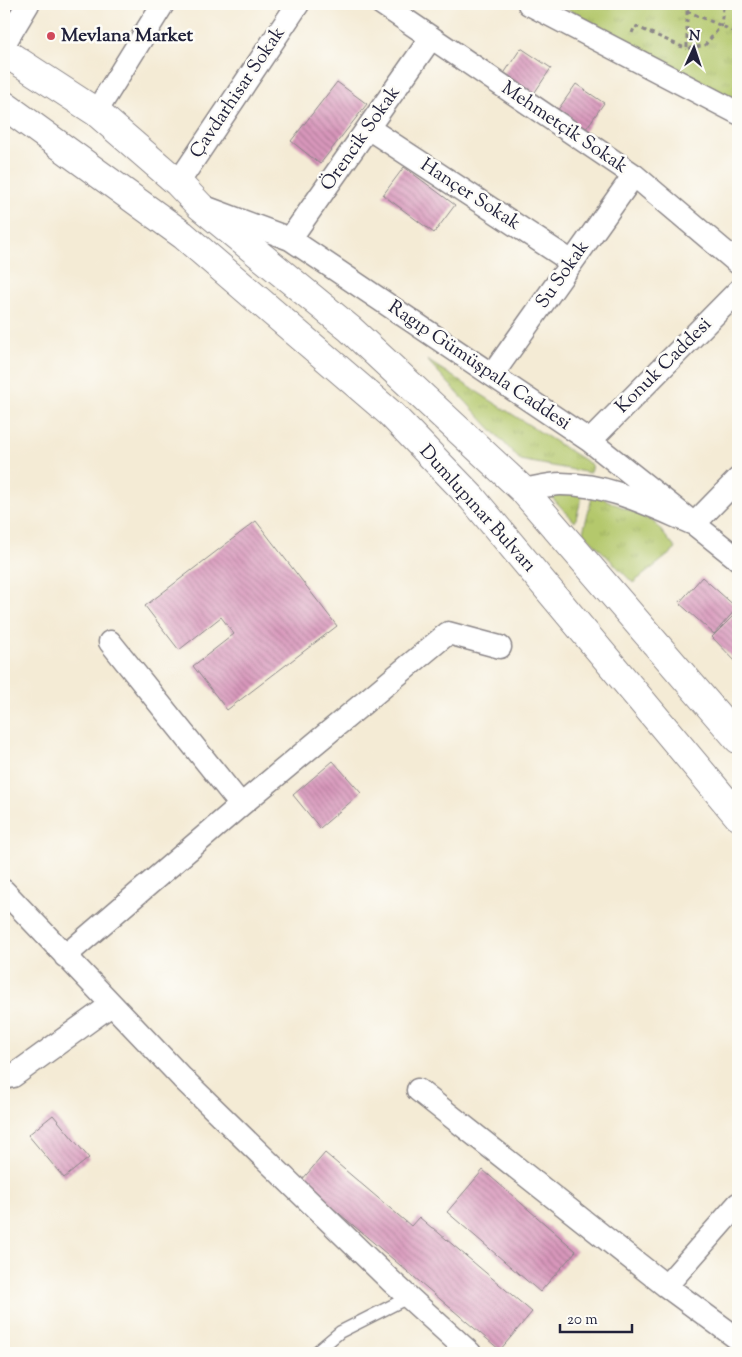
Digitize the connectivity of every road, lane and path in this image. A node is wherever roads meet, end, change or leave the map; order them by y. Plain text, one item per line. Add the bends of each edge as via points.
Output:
1 (28, 4) edge
2 (163, 4) edge
3 (298, 4) edge
4 (382, 4) edge
5 (529, 4) edge
6 (691, 4) edge
7 (722, 4) edge
8 (687, 11) junction
9 (722, 26) junction
10 (738, 33) edge
11 (431, 38) junction
12 (4, 44) edge
13 (687, 49) junction
14 (4, 52) edge
15 (622, 52) junction
16 (4, 105) edge
17 (96, 112) junction
18 (738, 113) edge
19 (368, 128) junction
20 (634, 174) junction
21 (178, 183) junction
22 (200, 206) junction
23 (290, 239) junction
24 (572, 262) junction
25 (738, 263) edge
26 (738, 291) edge
27 (492, 375) junction
28 (590, 440) junction
29 (738, 479) edge
30 (523, 490) junction
31 (694, 524) junction
32 (738, 559) edge
33 (110, 642) dead end
34 (500, 647) dead end
35 (738, 739) edge
36 (241, 805) junction
37 (738, 816) edge
38 (4, 891) edge
39 (65, 956) junction
40 (112, 1004) junction
41 (4, 1078) edge
42 (418, 1090) dead end
43 (738, 1204) edge
44 (666, 1286) junction
45 (410, 1297) junction
46 (738, 1339) edge
47 (315, 1353) edge
48 (470, 1353) edge

1 - 12 street
2 - 17 street
3 - 21 street, Çavdarhisar Sokak
4 - 11 street, Mehmetçik Sokak
5 - 15 street
6 - 8 path
7 - 9 path
8 - 9 path
8 - 13 path
9 - 10 path
9 - 13 path via 705,45
11 - 19 street, Örencik Sokak
11 - 20 street, Mehmetçik Sokak
13 - 15 path via 635,26
14 - 17 main road, Dumlupınar Bulvarı
15 - 18 street
16 - 37 main road, Dumlupınar Bulvarı via 183,235 391,414 472,498
17 - 21 main road, Dumlupınar Bulvarı
19 - 23 street, Örencik Sokak
19 - 24 street, Hançer Sokak
20 - 24 street, Su Sokak
20 - 25 street, Mehmetçik Sokak
21 - 22 main road, Dumlupınar Bulvarı
22 - 23 street, Ragıp Gümüşpala Caddesi
22 - 30 main road, Dumlupınar Bulvarı via 350,329
23 - 27 street, Ragıp Gümüşpala Caddesi
24 - 27 street, Su Sokak
26 - 28 street, Konuk Caddesi
27 - 28 street, Ragıp Gümüşpala Caddesi
28 - 31 street, Ragıp Gümüşpala Caddesi
29 - 31 street
30 - 31 street via 559,484 589,485 623,494
30 - 35 main road, Dumlupınar Bulvarı
31 - 32 street, Ragıp Gümüşpala Caddesi
33 - 36 street
34 - 36 street via 448,633
36 - 39 street
38 - 39 street
39 - 40 street
40 - 41 street via 13,1076
40 - 45 street via 189,1085
42 - 44 street
43 - 44 street
44 - 46 street
45 - 47 lane via 340,1332
45 - 48 street

